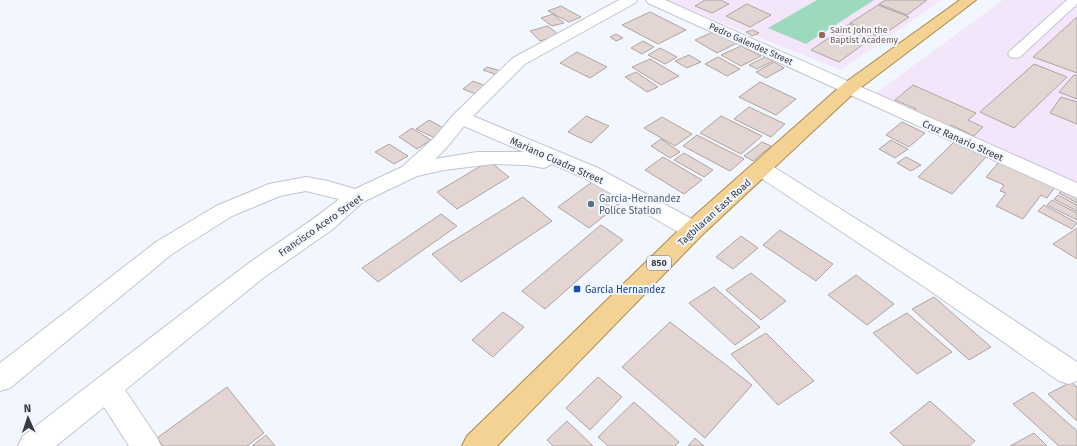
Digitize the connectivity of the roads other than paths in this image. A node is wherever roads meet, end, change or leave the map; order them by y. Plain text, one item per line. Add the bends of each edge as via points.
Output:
1 (630, 0) edge
2 (653, 0) edge
3 (969, 0) edge
4 (1074, 0) edge
5 (1015, 54) dead end
6 (848, 88) junction
7 (461, 118) junction
8 (762, 169) junction
9 (409, 172) junction
10 (590, 173) junction
11 (1077, 191) edge
12 (356, 197) junction
13 (693, 230) junction
14 (1069, 372) dead end
15 (0, 379) edge
16 (106, 387) junction
17 (33, 446) edge
18 (146, 446) edge
19 (477, 446) edge

1 - 7 street, Francisco Acero Street via 519,61
2 - 6 street, Pedro Galendez Street
3 - 6 main road, Tagbilaran East Road / 850
4 - 5 street
6 - 8 main road, Tagbilaran East Road / 850
6 - 11 street, Cruz Ranario Street
7 - 9 street, Francisco Acero Street via 441,142
7 - 10 street, Mariano Cuadra Street
8 - 13 main road, Tagbilaran East Road / 850
8 - 14 street
9 - 10 street via 452,161 496,157 548,161
9 - 12 street, Francisco Acero Street
10 - 13 street, Mariano Cuadra Street
12 - 15 street via 306,184 276,189 224,211 164,248
12 - 16 street, Francisco Acero Street via 325,223 255,271
13 - 19 main road, Tagbilaran East Road / 850
16 - 17 street, Francisco Acero Street
16 - 18 street

